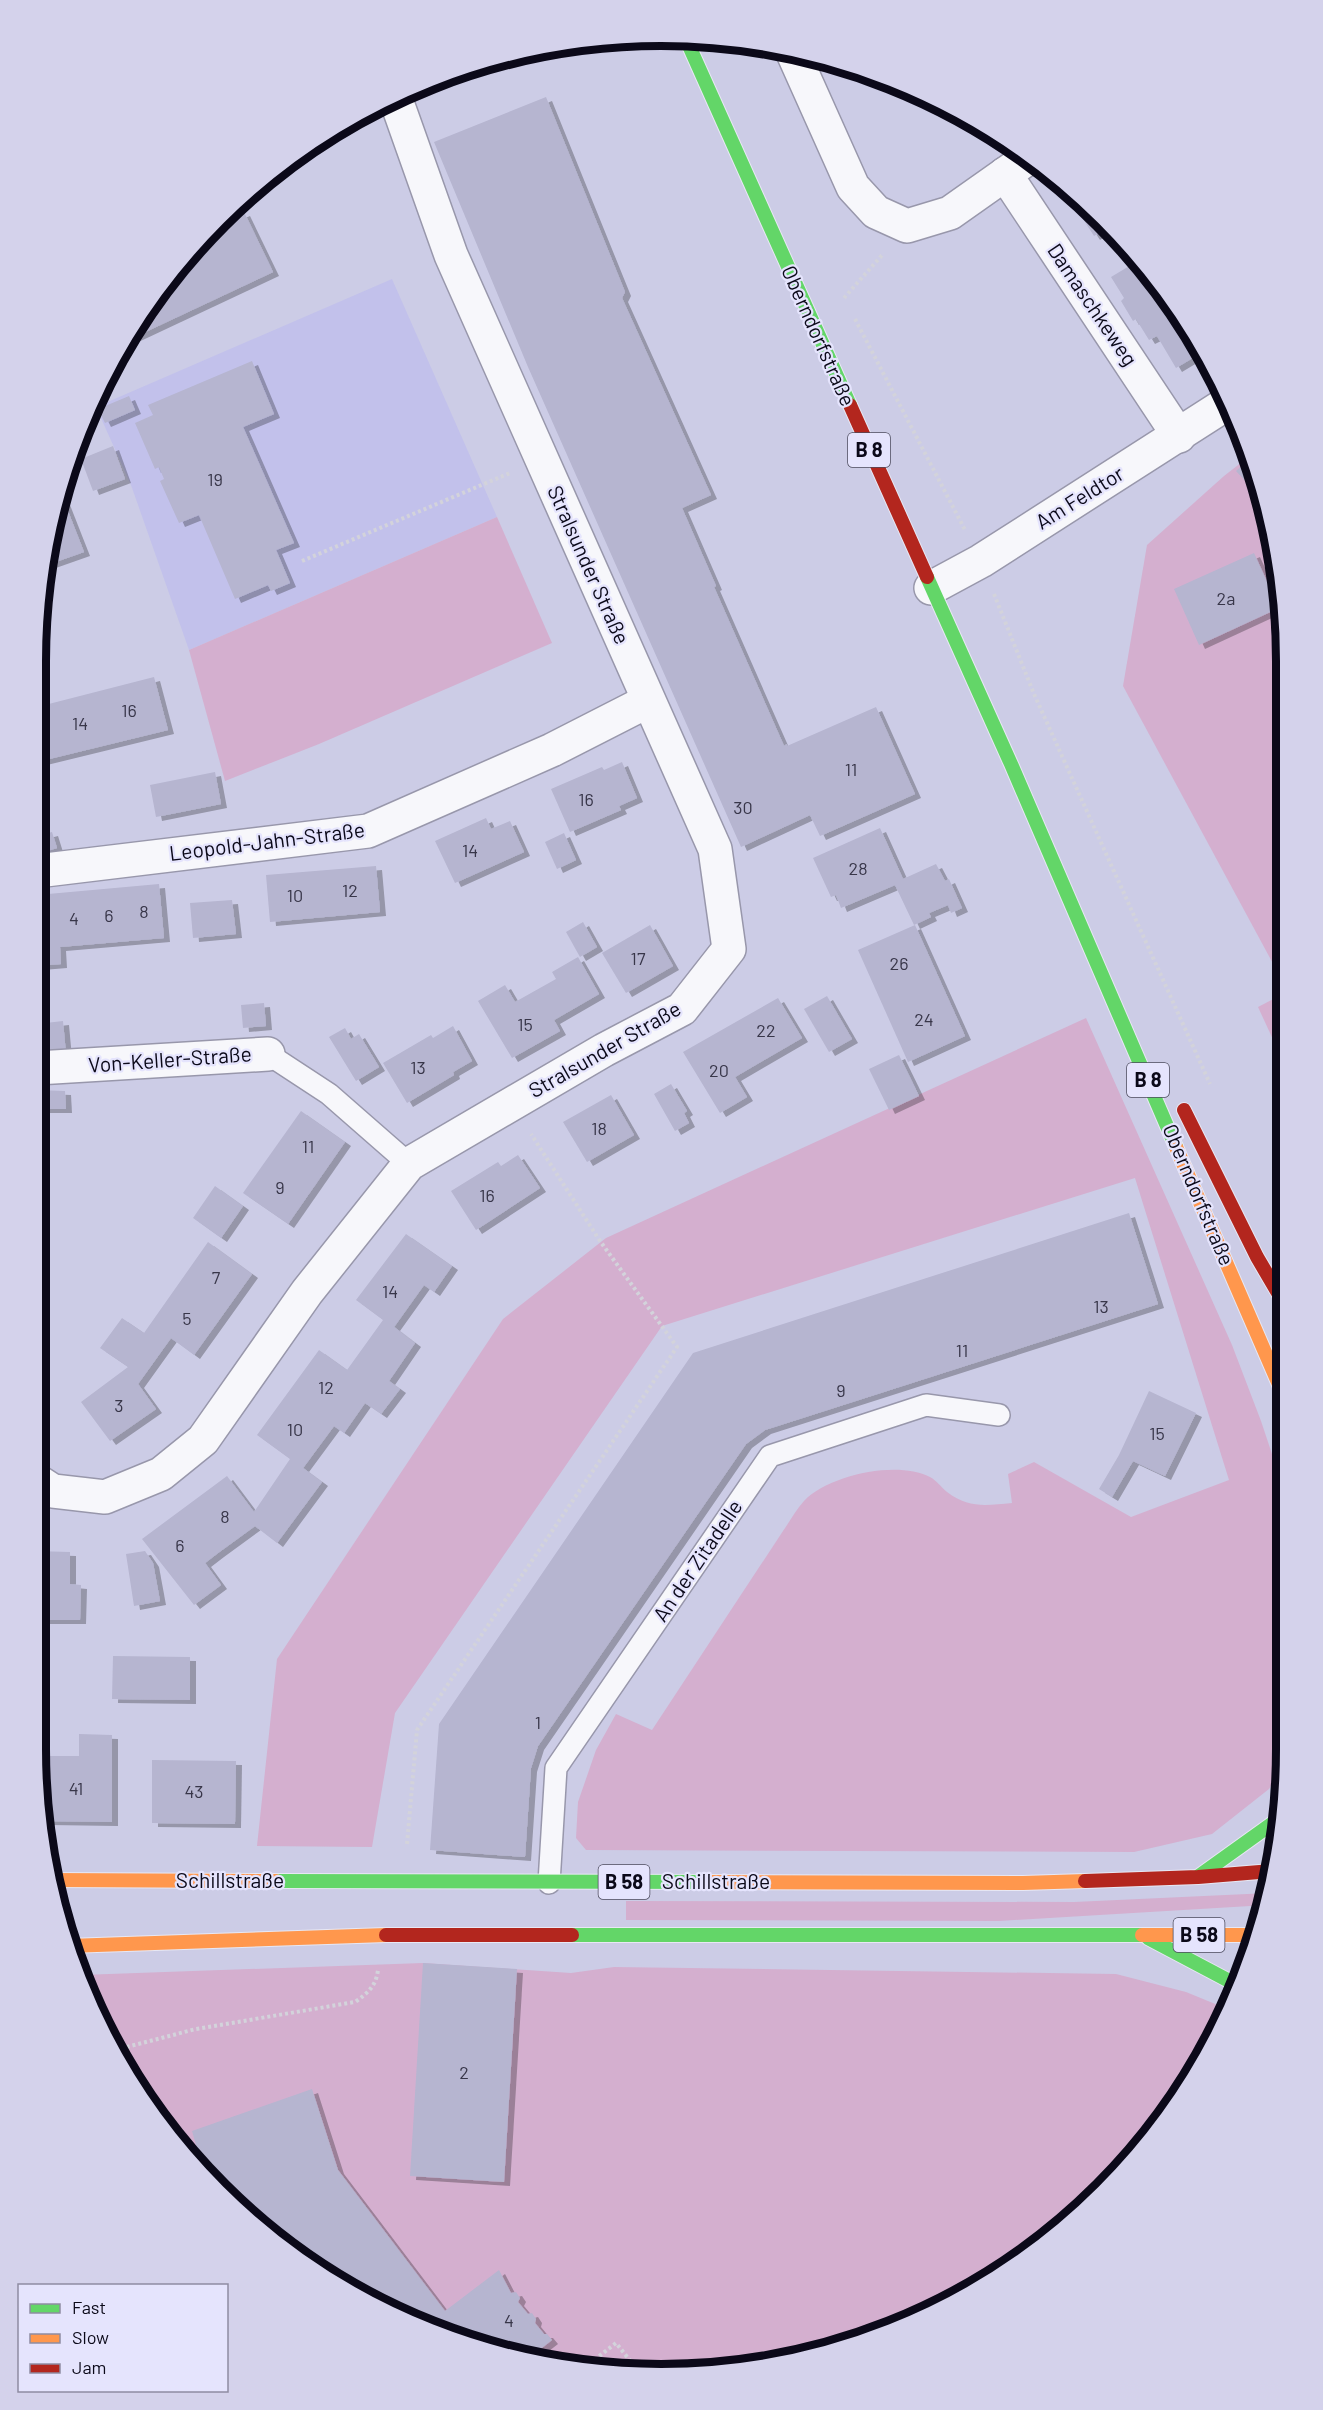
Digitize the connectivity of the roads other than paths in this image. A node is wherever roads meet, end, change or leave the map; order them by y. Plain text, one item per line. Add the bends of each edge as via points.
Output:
1 (690, 47) edge
2 (797, 62) edge
3 (398, 106) edge
4 (1016, 166) edge
5 (1221, 407) edge
6 (1179, 436) junction
7 (931, 588) junction
8 (648, 701) junction
9 (1011, 764) junction
10 (46, 869) edge
11 (1123, 989) dead end
12 (268, 1054) joint
13 (46, 1067) edge
14 (1177, 1096) dead end
15 (409, 1164) junction
16 (1276, 1289) edge
17 (1276, 1377) edge
18 (999, 1415) dead end
19 (46, 1486) edge
20 (1271, 1824) edge
21 (1264, 1871) edge
22 (1198, 1877) junction
23 (61, 1880) edge
24 (548, 1888) junction
25 (1143, 1935) junction
26 (1247, 1935) edge
27 (79, 1946) edge
28 (1231, 1982) edge

1 - 7 main road, Oberndorfstraße / B 8
2 - 4 street, Damaschkeweg via 853,187 876,212 907,226 950,213
3 - 8 street, Stralsunder Straße via 451,255
4 - 6 street, Damaschkeweg
5 - 6 street, Am Feldtor
6 - 7 street, Am Feldtor via 981,561
7 - 9 main road, Oberndorfstraße / B 8
8 - 10 street, Leopold-Jahn-Straße via 552,750 368,831
8 - 15 street, Stralsunder Straße via 715,849 729,949 682,1009
9 - 11 main road, Oberndorfstraße / B 8
9 - 17 main road, Oberndorfstraße / B 8
12 - 13 street, Von-Keller-Straße
12 - 15 lane, Von-Keller-Straße via 329,1094
14 - 16 main road, Oberndorfstraße / B 8
15 - 19 street, Stralsunder Straße via 307,1292 203,1440 161,1474 105,1497 53,1491
18 - 24 lane, An der Zitadelle via 926,1405 770,1456 556,1768
20 - 22 main road
21 - 22 main road, Schillstraße / B 58
22 - 24 main road, Schillstraße / B 58 via 1023,1883
23 - 24 main road, Schillstraße / B 58 via 404,1882
25 - 26 main road, B 58
25 - 27 main road, B 58 via 547,1930
25 - 28 main road

